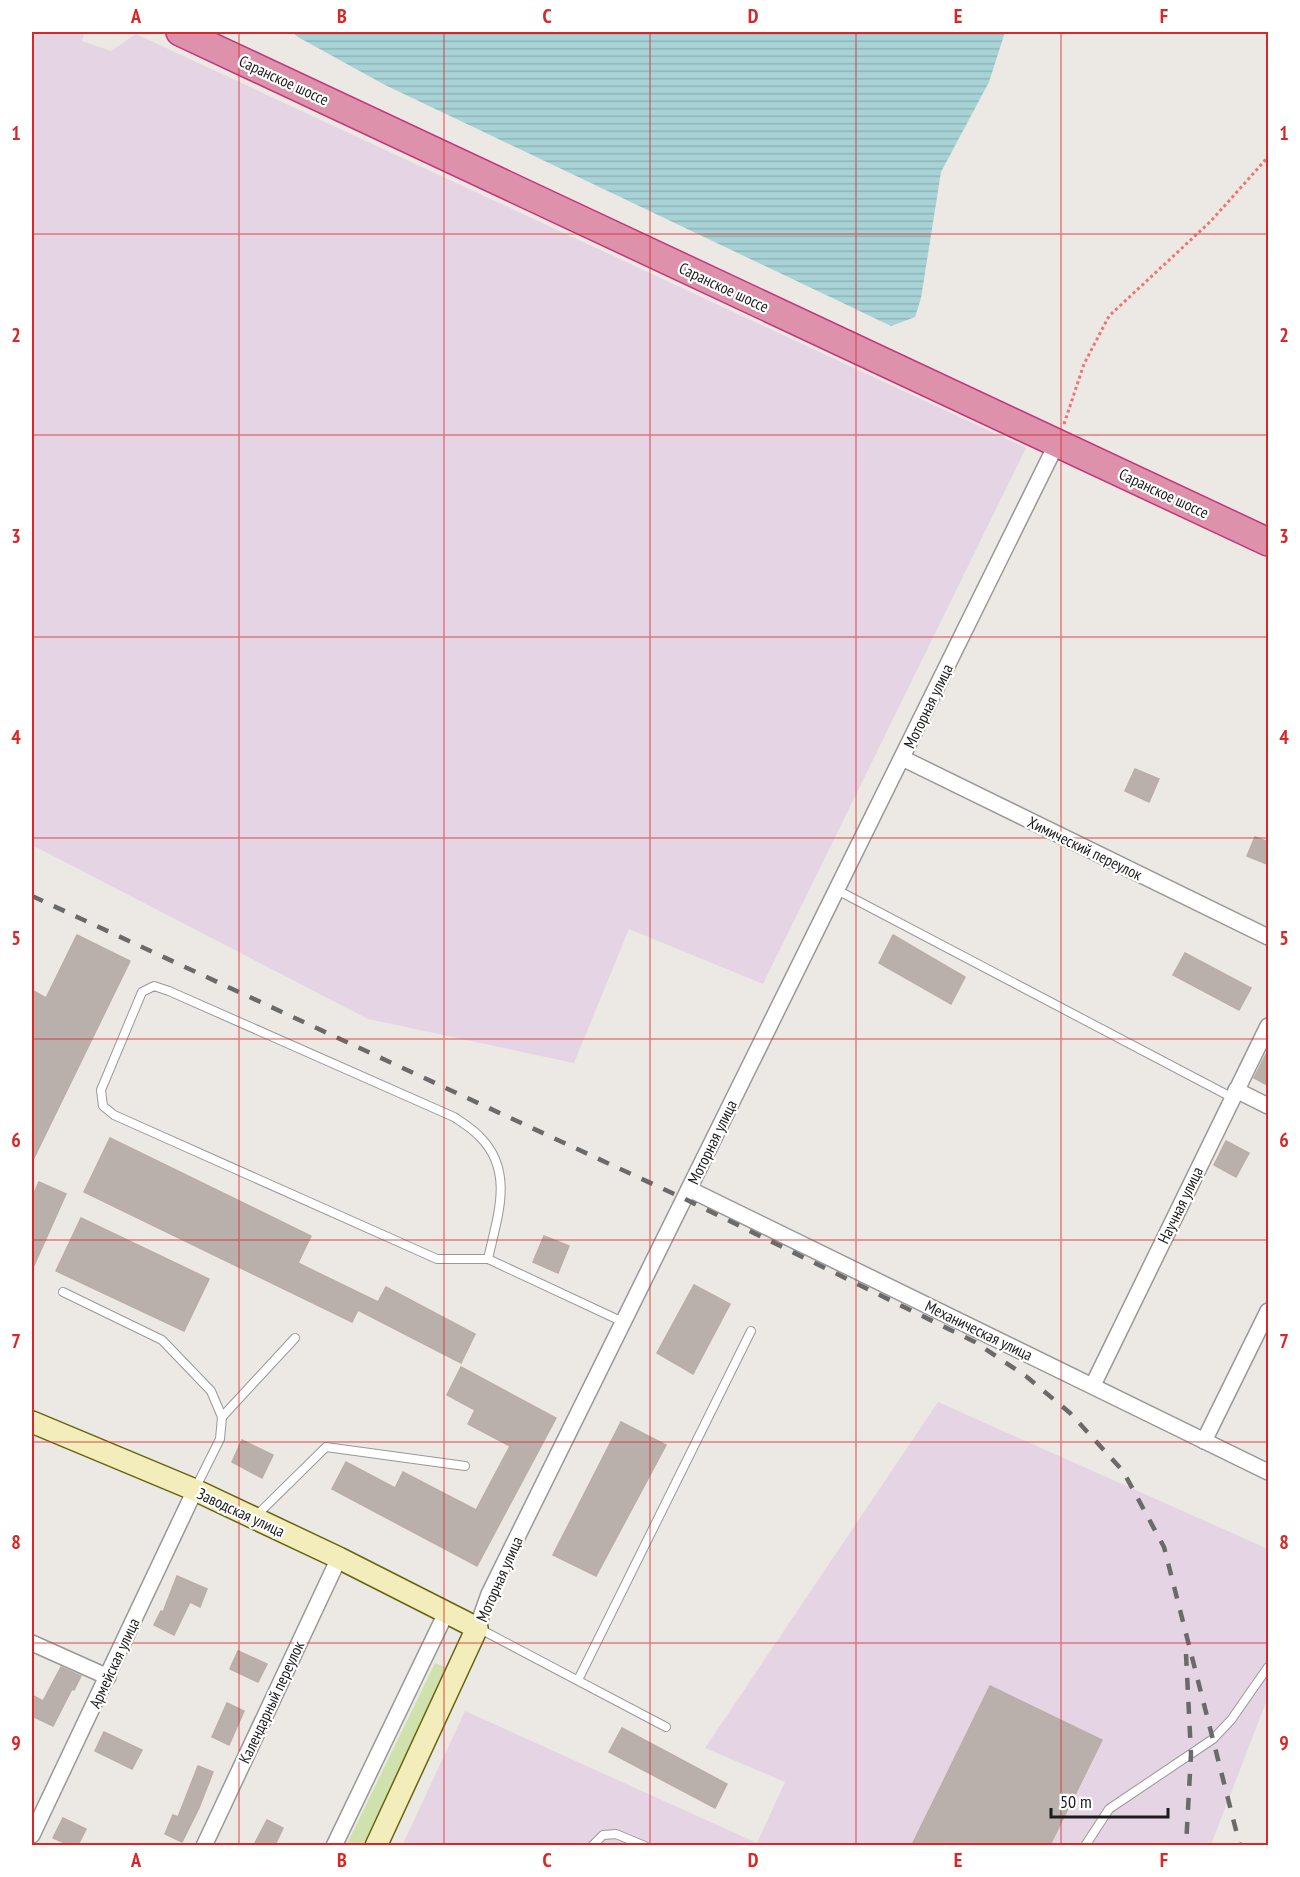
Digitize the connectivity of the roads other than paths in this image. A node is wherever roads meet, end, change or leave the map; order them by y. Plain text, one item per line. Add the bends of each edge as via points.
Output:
1 (180, 32) edge
2 (1057, 443) junction
3 (1269, 542) edge
4 (902, 758) junction
5 (837, 890) junction
6 (1269, 937) edge
7 (1269, 1026) edge
8 (1234, 1094) junction
9 (1269, 1106) edge
10 (689, 1189) junction
11 (488, 1259) junction
12 (63, 1292) dead end
13 (1269, 1311) edge
14 (623, 1322) junction
15 (751, 1331) dead end
16 (295, 1338) dead end
17 (1093, 1385) junction
18 (222, 1417) junction
19 (32, 1422) edge
20 (1204, 1442) junction
21 (465, 1466) dead end
22 (1269, 1472) edge
23 (195, 1490) junction
24 (254, 1518) junction
25 (339, 1558) junction
26 (446, 1612) junction
27 (477, 1628) junction
28 (32, 1643) edge
29 (1269, 1667) edge
30 (108, 1677) junction
31 (578, 1680) junction
32 (666, 1727) dead end
33 (32, 1835) edge
34 (204, 1845) edge
35 (334, 1845) edge
36 (376, 1845) edge
37 (592, 1845) edge
38 (645, 1845) edge
39 (1085, 1845) edge

1 - 2 highway, Саранское шоссе
2 - 3 highway, Саранское шоссе
2 - 4 street, Моторная улица
4 - 5 street, Моторная улица
4 - 6 street, Химический переулок
5 - 8 lane
5 - 10 street, Моторная улица
7 - 8 street, Научная улица
8 - 9 street
8 - 17 street, Научная улица
10 - 14 street, Моторная улица
10 - 17 street, Механическая улица
11 - 11 lane via 437,1259 114,1115 103,1106 101,1090 142,992 153,986 169,991 454,1117 480,1136 496,1157 501,1179
11 - 14 lane
12 - 18 lane via 162,1340 211,1391
13 - 20 street
14 - 27 street, Моторная улица via 489,1594
15 - 31 lane
16 - 18 lane
17 - 20 street, Механическая улица
18 - 23 lane via 220,1439
19 - 23 street, Заводская улица
20 - 22 street, Механическая улица
21 - 24 lane via 326,1447
23 - 24 street, Заводская улица
23 - 30 street, Армейская улица
24 - 25 street, Заводская улица
25 - 26 street, Заводская улица
25 - 34 street, Календарный переулок
26 - 27 street, Заводская улица
26 - 35 street
27 - 31 lane
27 - 36 street, Моторная улица
28 - 30 street
29 - 39 lane via 1214,1739 1109,1809
30 - 33 street, Армейская улица
31 - 32 lane
37 - 38 lane via 603,1835 616,1834

